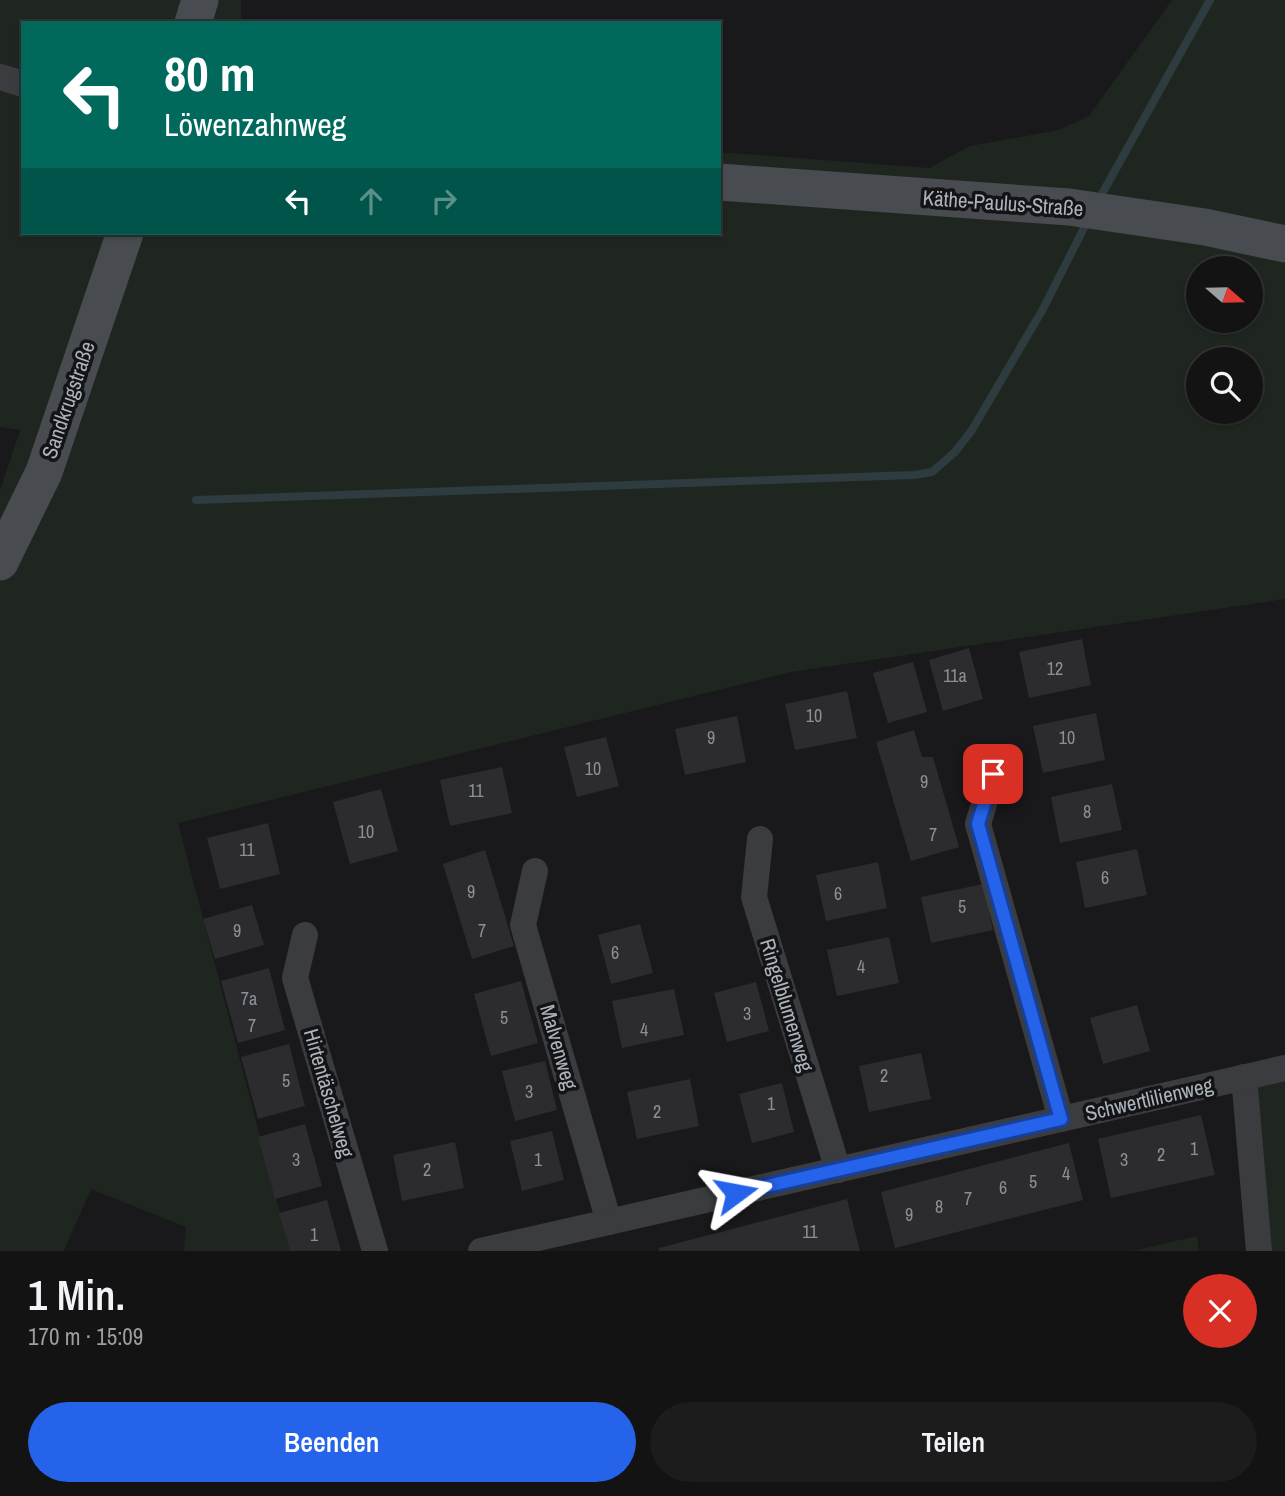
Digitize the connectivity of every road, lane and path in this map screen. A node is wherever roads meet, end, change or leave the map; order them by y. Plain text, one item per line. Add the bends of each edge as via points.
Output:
1 (200, 0) edge
2 (194, 21) edge
3 (0, 77) edge
4 (21, 83) edge
5 (721, 182) edge
6 (124, 235) edge
7 (1285, 244) edge
8 (0, 562) edge
9 (993, 774) dead end
10 (760, 839) dead end
11 (535, 871) dead end
12 (305, 935) dead end
13 (1285, 1068) edge
14 (1244, 1077) junction
15 (1061, 1119) junction
16 (838, 1170) junction
17 (609, 1222) junction
18 (375, 1251) edge
19 (481, 1251) edge
20 (1259, 1251) edge

1 - 2 street
3 - 4 street
5 - 7 street, Käthe-Paulus-Straße via 1124,213
6 - 8 street, Sandkrugstraße via 44,472
9 - 15 street via 978,824
10 - 16 street, Ringelblumenweg via 754,897
11 - 17 street, Malvenweg via 523,925
12 - 18 street, Hirtentäschelweg via 295,978
13 - 14 street, Schwertlilienweg
14 - 15 street, Schwertlilienweg
14 - 20 street
15 - 16 street, Schwertlilienweg
16 - 17 street, Schwertlilienweg
17 - 19 street, Schwertlilienweg

